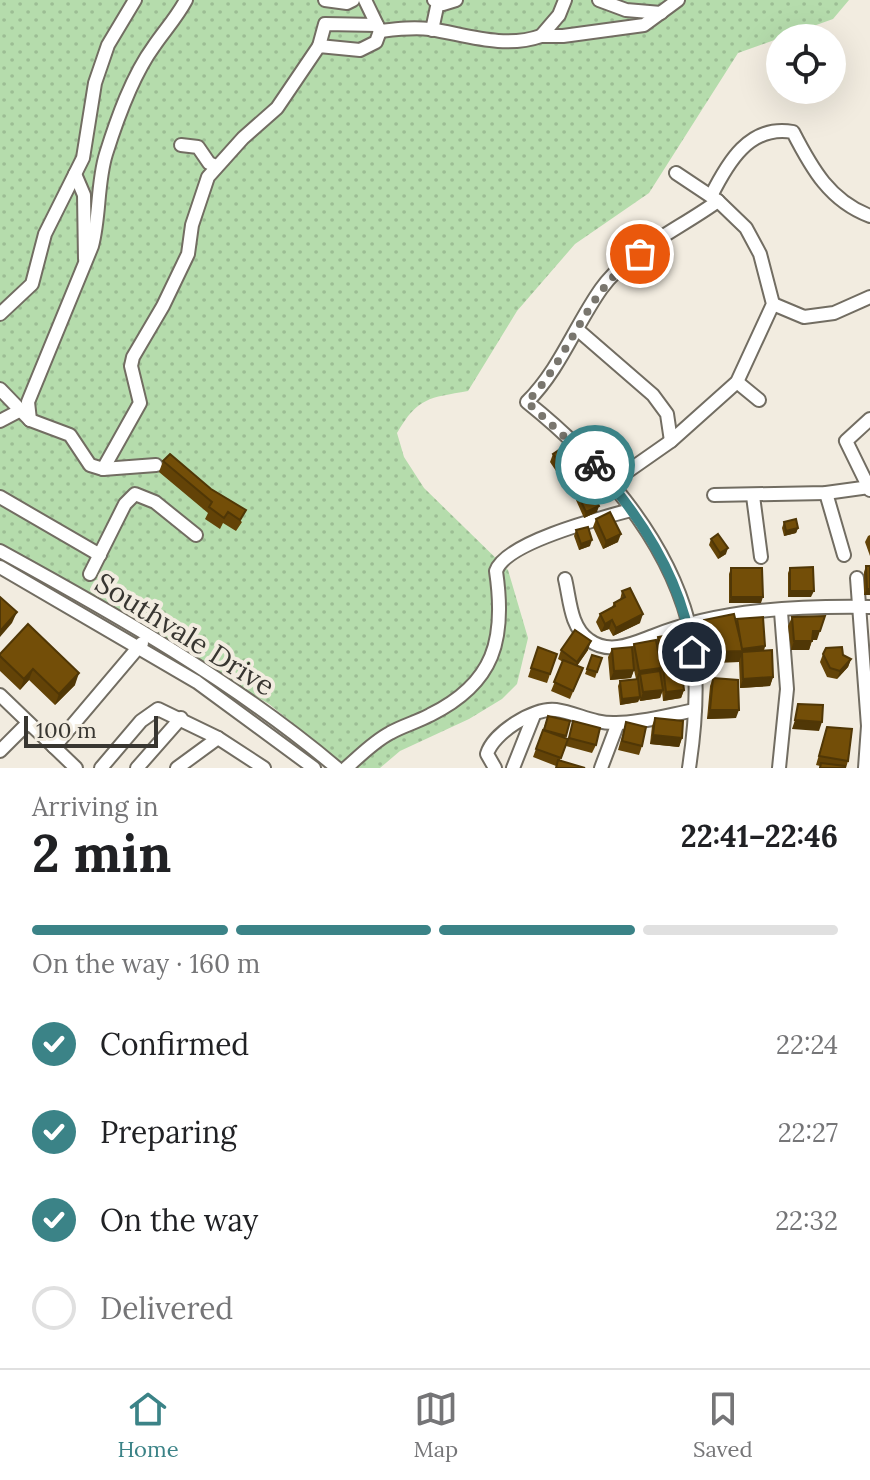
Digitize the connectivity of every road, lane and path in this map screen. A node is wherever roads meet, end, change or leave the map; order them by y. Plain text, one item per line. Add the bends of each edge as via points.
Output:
1 (135, 0) edge
2 (186, 0) edge
3 (325, 0) edge
4 (353, 0) edge
5 (365, 0) edge
6 (456, 0) edge
7 (565, 0) edge
8 (599, 0) edge
9 (650, 0) edge
10 (678, 0) edge
11 (436, 1) edge
12 (663, 12) junction
13 (379, 28) junction
14 (432, 30) junction
15 (541, 36) junction
16 (319, 46) junction
17 (181, 145) dead end
18 (84, 153) junction
19 (105, 156) junction
20 (216, 166) junction
21 (676, 173) dead end
22 (75, 174) junction
23 (714, 199) junction
24 (870, 216) edge
25 (86, 262) junction
26 (870, 297) edge
27 (773, 304) junction
28 (0, 314) edge
29 (578, 330) junction
30 (737, 382) junction
31 (0, 389) edge
32 (759, 400) dead end
33 (25, 416) junction
34 (870, 419) edge
35 (0, 421) edge
36 (671, 441) junction
37 (156, 465) dead end
38 (103, 469) junction
39 (611, 483) junction
40 (870, 488) edge
41 (826, 493) junction
42 (714, 495) dead end
43 (753, 496) junction
44 (0, 497) edge
45 (631, 510) junction
46 (196, 535) dead end
47 (0, 551) edge
48 (100, 555) junction
49 (844, 555) dead end
50 (761, 557) dead end
51 (0, 567) edge
52 (90, 574) dead end
53 (857, 578) dead end
54 (565, 579) dead end
55 (866, 607) edge
56 (781, 612) junction
57 (688, 624) junction
58 (142, 641) junction
59 (868, 692) edge
60 (0, 695) edge
61 (695, 710) junction
62 (534, 715) junction
63 (181, 718) junction
64 (28, 723) junction
65 (618, 723) junction
66 (218, 738) junction
67 (54, 747) junction
68 (0, 751) edge
69 (75, 767) edge
70 (101, 768) edge
71 (137, 768) edge
72 (177, 768) edge
73 (264, 768) edge
74 (314, 768) edge
75 (337, 768) edge
76 (346, 768) edge
77 (495, 768) edge
78 (513, 768) edge
79 (601, 768) edge
80 (689, 768) edge
81 (779, 768) edge
82 (865, 768) edge

1 - 18 street via 108,45 95,83
2 - 19 street via 141,69
3 - 4 street
5 - 13 street
6 - 11 street
7 - 15 street
8 - 12 street via 626,10
9 - 12 street
10 - 12 street
11 - 14 street
12 - 15 street via 644,25
13 - 14 street
13 - 16 street via 376,42 360,50
13 - 16 street via 325,24
14 - 15 street via 490,41
16 - 20 street via 277,108
17 - 20 street via 198,147
18 - 19 street
18 - 22 street
19 - 25 street via 99,222
20 - 38 street via 192,225 183,265 133,357 140,403
21 - 23 street
22 - 25 street via 84,195
22 - 28 street via 45,234 32,284
23 - 24 street via 730,159 750,141 783,130 793,132 827,189
23 - 27 street via 746,228 760,254
23 - 29 street via 626,263 601,288
25 - 33 street
26 - 27 street via 834,313 804,317
27 - 30 street
29 - 36 street via 653,395 667,414
29 - 39 street via 546,383 527,402
30 - 32 street
30 - 36 street
31 - 33 street
33 - 35 street
33 - 38 street via 70,435 90,465
34 - 40 street via 846,441
36 - 39 street
37 - 38 street
39 - 45 street
40 - 41 street
41 - 43 street
41 - 49 street
42 - 43 street
43 - 50 street
44 - 48 street
45 - 57 street via 670,574
45 - 76 street via 505,557 496,571 499,637 491,661 475,683 459,699 389,733
46 - 48 street via 155,502 135,494
47 - 58 street, Southvale Drive
48 - 52 street
51 - 58 street, Southvale Drive
53 - 55 street
54 - 57 street via 576,624 588,640 608,648 632,645
55 - 56 street
55 - 59 street
56 - 57 street
56 - 81 street via 787,689
57 - 61 street
58 - 67 street
58 - 74 street, Southvale Drive
58 - 75 street, Southvale Drive via 260,708
59 - 82 street
60 - 64 street
61 - 65 street
61 - 80 street
62 - 65 street via 553,709 583,720
62 - 77 street via 489,746 487,754
62 - 78 street
63 - 66 street
63 - 70 street via 153,710
63 - 71 street
64 - 67 street
64 - 68 street
65 - 79 street
66 - 72 street
66 - 73 street
67 - 69 street

